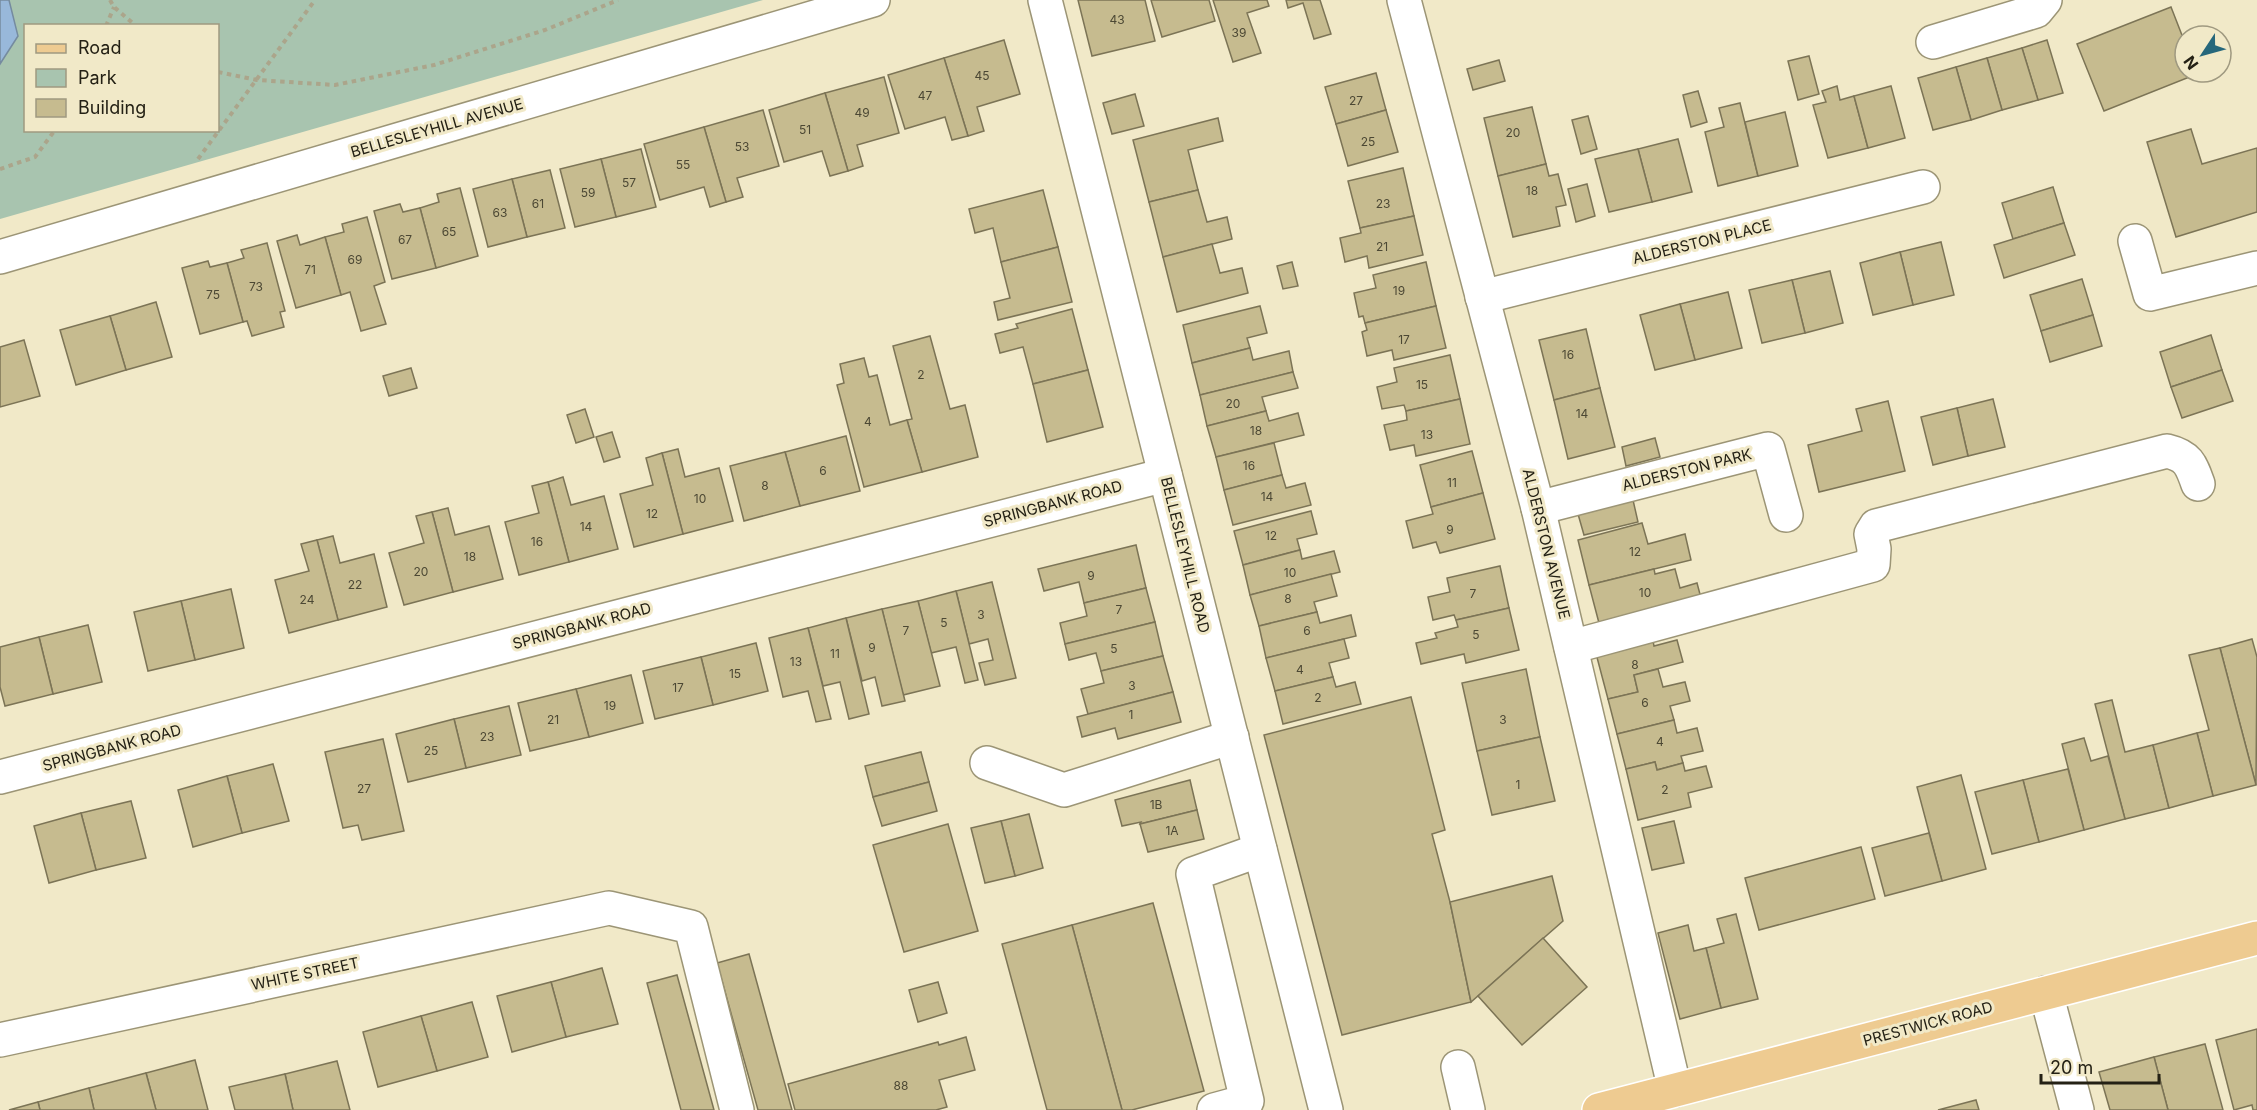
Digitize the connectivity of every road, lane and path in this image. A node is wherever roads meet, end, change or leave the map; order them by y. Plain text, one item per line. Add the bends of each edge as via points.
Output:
1 (110, 0) edge
2 (315, 0) edge
3 (618, 0) edge
4 (873, 0) edge
5 (1045, 0) edge
6 (1404, 0) edge
7 (2045, 0) edge
8 (114, 7) junction
9 (107, 24) edge
10 (134, 24) edge
11 (1933, 42) dead end
12 (219, 72) edge
13 (257, 80) junction
14 (219, 131) edge
15 (54, 132) edge
16 (218, 132) edge
17 (195, 163) dead end
18 (0, 169) edge
19 (1923, 187) dead end
20 (2135, 241) dead end
21 (0, 257) edge
22 (2257, 268) edge
23 (1482, 297) junction
24 (1165, 475) junction
25 (2198, 484) dead end
26 (1538, 508) junction
27 (1786, 516) dead end
28 (1571, 646) junction
29 (1232, 737) junction
30 (987, 763) dead end
31 (0, 777) edge
32 (1260, 850) junction
33 (2257, 938) edge
34 (2046, 993) junction
35 (0, 1040) edge
36 (1458, 1067) dead end
37 (1675, 1090) junction
38 (737, 1110) edge
39 (1214, 1110) edge
40 (1326, 1110) edge
41 (1468, 1110) edge
42 (1599, 1110) edge
43 (2077, 1110) edge

1 - 8 path
2 - 13 path
3 - 13 path via 545,30 434,65 335,86
4 - 21 street, BELLESLEYHILL AVENUE
5 - 24 street, BELLESLEYHILL ROAD
6 - 23 street, ALDERSTON AVENUE
7 - 11 street via 2036,11
8 - 9 path
8 - 10 path
12 - 13 path
13 - 14 path
15 - 18 path via 35,157
16 - 17 path
19 - 23 street, ALDERSTON PLACE
20 - 22 street via 2150,294
23 - 26 street, ALDERSTON AVENUE
24 - 29 street, BELLESLEYHILL ROAD
24 - 31 street, SPRINGBANK ROAD
25 - 28 street via 2190,464 2180,454 2167,451 2009,491 1876,526 1871,534 1873,565
26 - 27 street, ALDERSTON PARK via 1768,449
26 - 28 street, ALDERSTON AVENUE
28 - 37 street, ALDERSTON AVENUE
29 - 30 street via 1064,790
29 - 32 street, BELLESLEYHILL ROAD
32 - 39 street via 1193,874 1247,1101
32 - 40 street, BELLESLEYHILL ROAD
33 - 34 main road, PRESTWICK ROAD
34 - 37 main road, PRESTWICK ROAD
34 - 43 street
35 - 38 street, WHITE STREET via 609,908 691,927
36 - 41 street
37 - 42 main road, PRESTWICK ROAD

